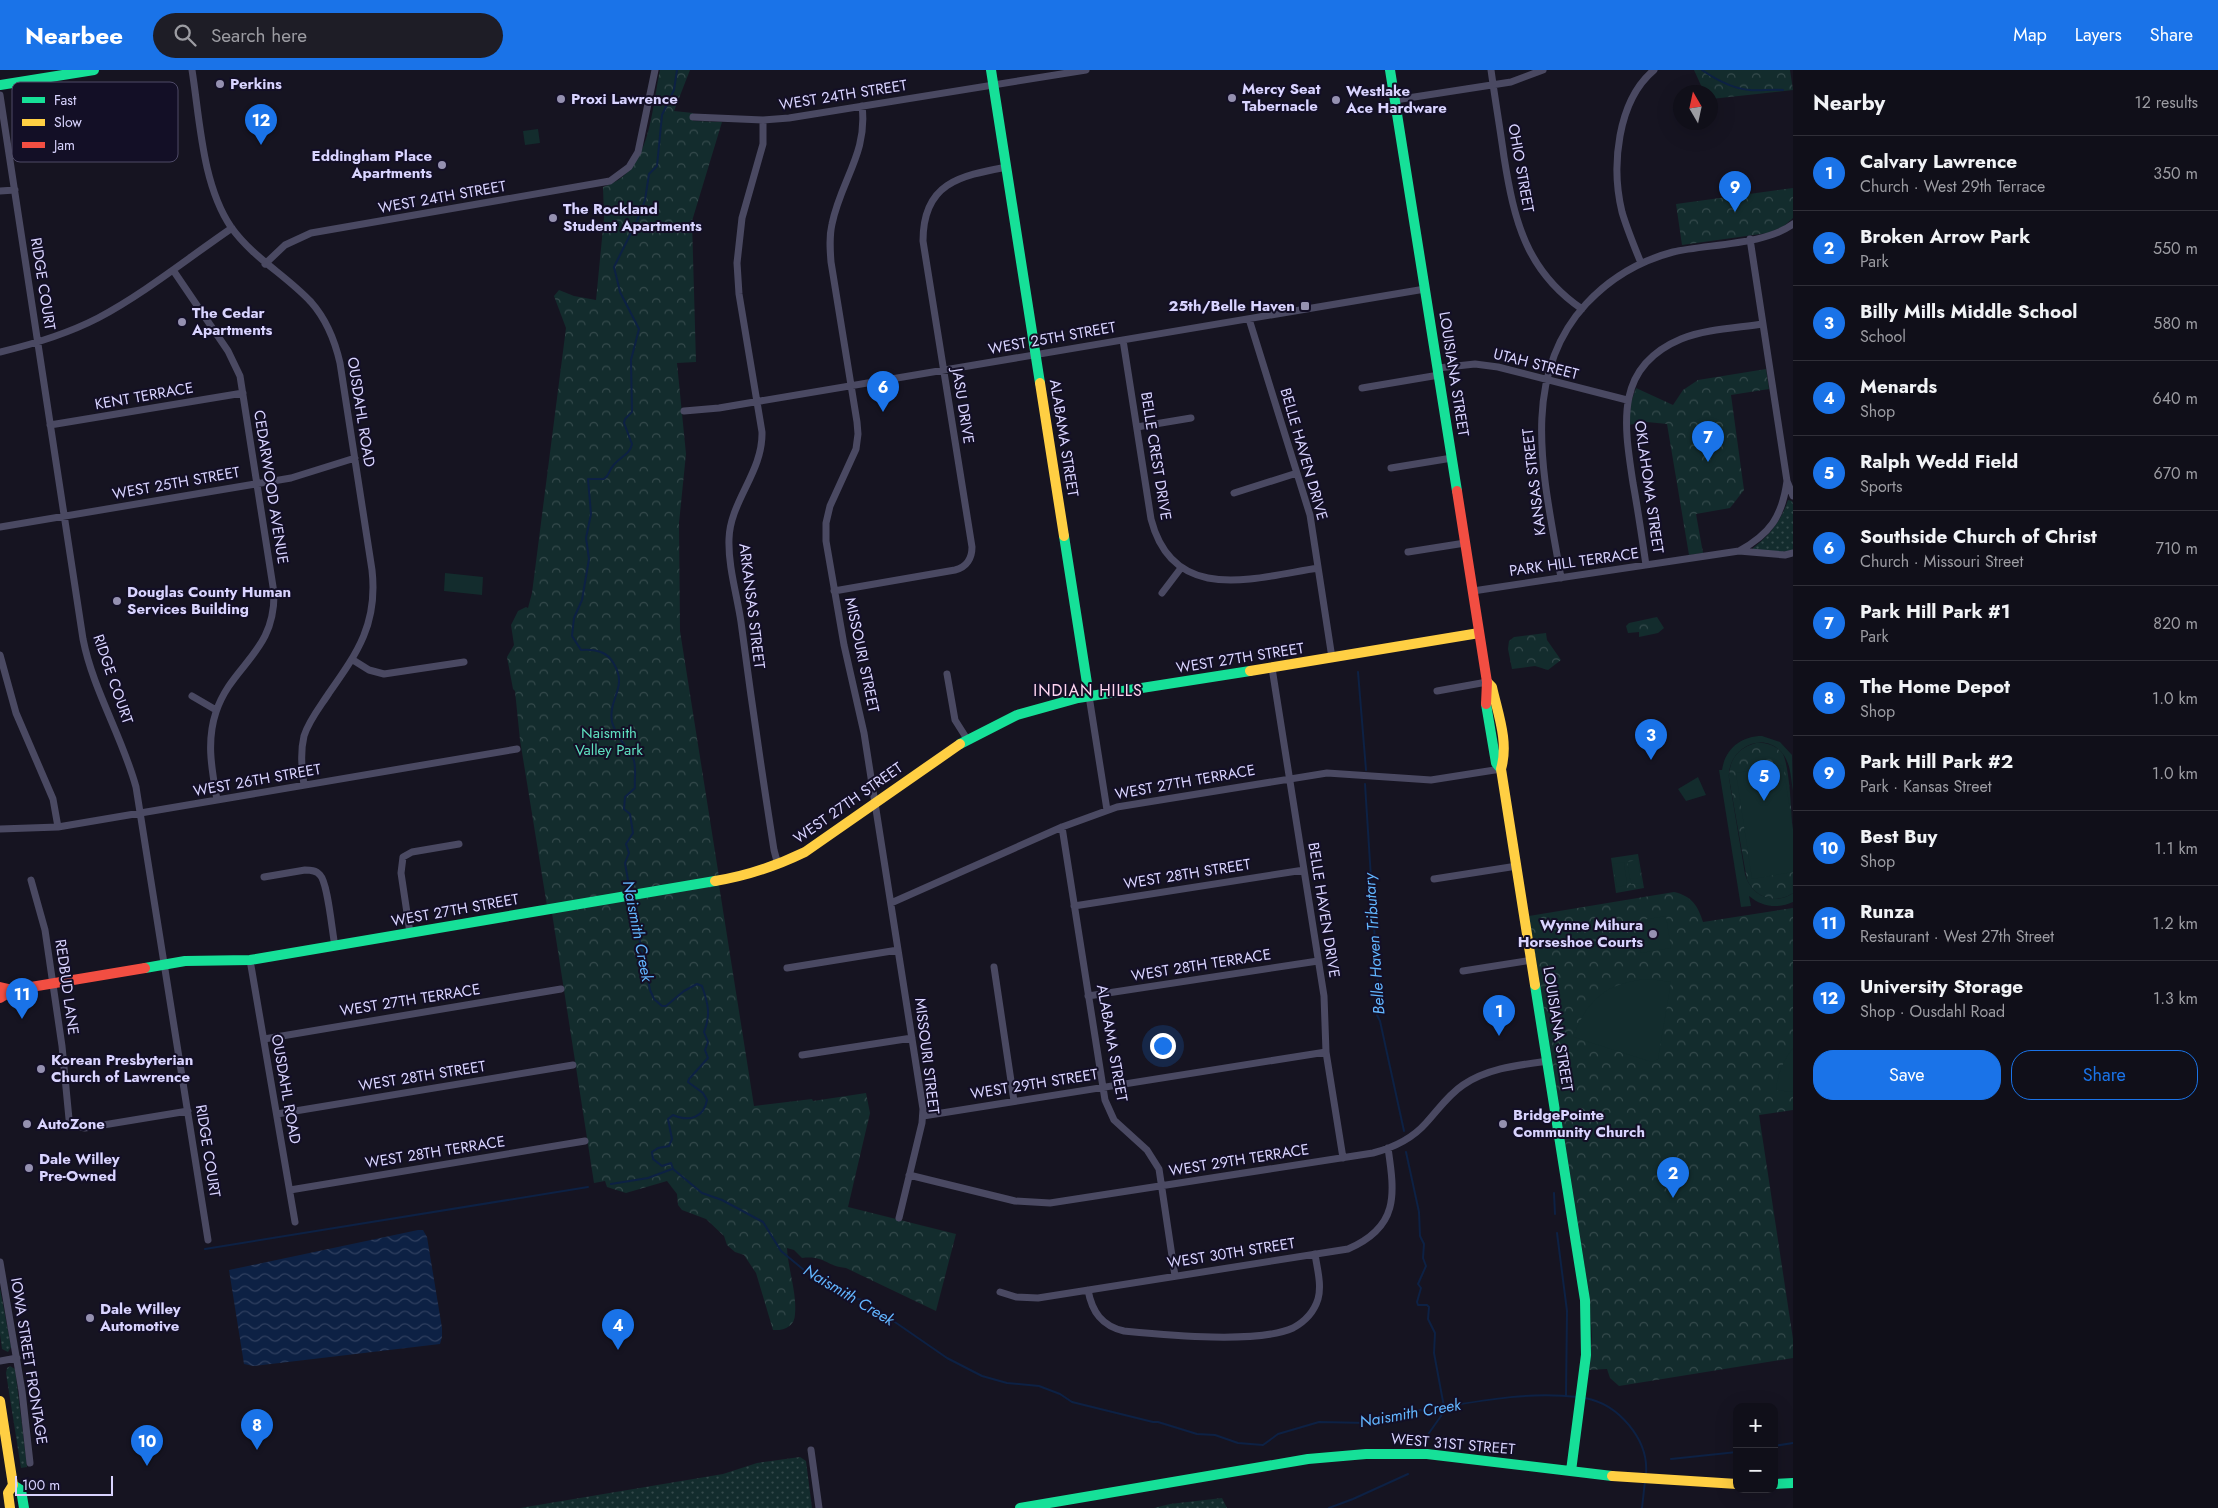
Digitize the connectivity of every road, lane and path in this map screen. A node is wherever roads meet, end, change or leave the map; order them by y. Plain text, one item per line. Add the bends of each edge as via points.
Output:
1 (94, 70) edge
2 (192, 70) edge
3 (655, 70) edge
4 (991, 70) edge
5 (1086, 70) edge
6 (1390, 70) edge
7 (1490, 70) edge
8 (1543, 70) edge
9 (1654, 70) edge
10 (19, 82) edge
11 (1493, 85) junction
12 (994, 86) junction
13 (0, 95) edge
14 (1395, 100) junction
15 (862, 106) junction
16 (693, 117) dead end
17 (763, 120) junction
18 (1007, 168) junction
19 (15, 190) junction
20 (0, 191) edge
21 (1793, 224) edge
22 (232, 228) junction
23 (1750, 239) junction
24 (1641, 263) junction
25 (265, 264) junction
26 (173, 270) junction
27 (1425, 289) junction
28 (1582, 309) junction
29 (1249, 319) junction
30 (1764, 324) junction
31 (1123, 340) junction
32 (38, 342) junction
33 (0, 352) edge
34 (1036, 354) junction
35 (944, 370) junction
36 (1438, 372) junction
37 (1545, 380) junction
38 (851, 386) junction
39 (1362, 388) dead end
40 (243, 393) junction
41 (1627, 400) junction
42 (757, 402) junction
43 (684, 411) dead end
44 (1191, 418) dead end
45 (50, 425) junction
46 (1136, 426) junction
47 (355, 458) junction
48 (1452, 458) junction
49 (1391, 468) dead end
50 (1297, 473) junction
51 (1787, 481) junction
52 (257, 484) junction
53 (1234, 493) dead end
54 (1793, 496) edge
55 (64, 516) junction
56 (0, 527) edge
57 (1465, 543) junction
58 (1739, 551) junction
59 (1408, 552) dead end
60 (1793, 553) edge
61 (1646, 565) junction
62 (1181, 568) junction
63 (1318, 568) junction
64 (1561, 578) junction
65 (834, 591) junction
66 (1473, 591) junction
67 (1162, 592) dead end
68 (1479, 633) junction
69 (0, 655) edge
70 (1332, 658) junction
71 (353, 660) junction
72 (464, 662) dead end
73 (1272, 668) junction
74 (947, 674) dead end
75 (1487, 682) junction
76 (1437, 691) dead end
77 (192, 696) dead end
78 (1089, 696) junction
79 (216, 710) junction
80 (967, 739) junction
81 (517, 749) dead end
82 (1501, 770) junction
83 (1289, 778) junction
84 (304, 786) junction
85 (216, 800) junction
86 (875, 803) junction
87 (1107, 810) junction
88 (140, 813) junction
89 (58, 827) junction
90 (1062, 827) junction
91 (0, 829) edge
92 (459, 844) dead end
93 (778, 865) junction
94 (1516, 866) junction
95 (1304, 870) junction
96 (264, 877) dead end
97 (1434, 879) dead end
98 (31, 880) dead end
99 (891, 903) junction
100 (1074, 906) junction
101 (410, 933) junction
102 (335, 946) junction
103 (898, 950) junction
104 (250, 960) junction
105 (1532, 960) junction
106 (1318, 961) junction
107 (164, 965) junction
108 (994, 967) dead end
109 (787, 968) dead end
110 (1463, 971) dead end
111 (52, 984) junction
112 (0, 987) edge
113 (561, 989) dead end
114 (13, 990) junction
115 (1088, 996) junction
116 (0, 998) edge
117 (912, 1038) junction
118 (264, 1039) junction
119 (1326, 1052) junction
120 (802, 1055) dead end
121 (1548, 1061) junction
122 (573, 1065) dead end
123 (1102, 1087) junction
124 (1014, 1101) junction
125 (188, 1111) junction
126 (277, 1114) junction
127 (923, 1116) junction
128 (585, 1141) dead end
129 (1388, 1148) junction
130 (1343, 1158) junction
131 (909, 1175) junction
132 (1162, 1186) junction
133 (290, 1190) junction
134 (899, 1218) dead end
135 (295, 1222) dead end
136 (208, 1240) dead end
137 (1315, 1254) junction
138 (0, 1262) edge
139 (1175, 1276) junction
140 (1088, 1290) junction
141 (1000, 1292) dead end
142 (17, 1358) junction
143 (0, 1361) edge
144 (0, 1401) edge
145 (811, 1450) dead end
146 (30, 1463) dead end
147 (1570, 1471) junction
148 (1793, 1483) edge
149 (1733, 1484) edge
150 (1778, 1484) edge
151 (13, 1485) junction
152 (10, 1508) edge
153 (24, 1508) edge
154 (819, 1508) edge
155 (1020, 1508) edge

1 - 10 main road
2 - 22 street, OUSDAHL ROAD via 211,181
3 - 25 street, WEST 24TH STREET via 640,145 629,167 610,181 311,233 285,245
4 - 12 main road, ALABAMA STREET
5 - 12 street, WEST 24TH STREET
6 - 14 main road, LOUISIANA STREET
7 - 11 street, OHIO STREET
8 - 11 street via 1523,79
9 - 24 street via 1631,101 1621,132 1618,159 1622,210
11 - 14 street
11 - 28 street, OHIO STREET via 1510,194 1519,228 1545,275 1568,300
12 - 15 street, WEST 24TH STREET
12 - 18 main road, ALABAMA STREET
13 - 19 street, RIDGE COURT
14 - 27 main road, LOUISIANA STREET
15 - 17 street, WEST 24TH STREET
15 - 38 street, MISSOURI STREET via 862,142 830,235 831,262
16 - 17 street, WEST 24TH STREET
17 - 42 street, ARKANSAS STREET via 764,144 744,210 738,249 740,294
18 - 34 main road, ALABAMA STREET
18 - 35 street, JASU DRIVE via 970,174 951,182 937,195 926,214 923,241
19 - 20 street
19 - 32 street, RIDGE COURT
21 - 23 street, KANSAS STREET via 1776,234
22 - 25 street, OUSDAHL ROAD
22 - 26 street
23 - 24 street, KANSAS STREET via 1680,251
23 - 30 street
24 - 28 street, KANSAS STREET via 1606,285
25 - 47 street, OUSDAHL ROAD via 311,302 330,332 340,363
26 - 32 street via 97,318
26 - 40 street, CEDARWOOD AVENUE via 234,360
27 - 29 street, WEST 25TH STREET
27 - 36 main road, LOUISIANA STREET
28 - 37 street, KANSAS STREET via 1559,344
29 - 31 street, WEST 25TH STREET
29 - 50 street, BELLE HAVEN DRIVE
30 - 41 street, OKLAHOMA STREET via 1696,335 1668,346 1642,369
30 - 51 street
31 - 34 street, WEST 25TH STREET
31 - 46 street, BELLE CREST DRIVE
32 - 33 street
32 - 45 street, RIDGE COURT
34 - 35 street, WEST 25TH STREET
34 - 78 main road, ALABAMA STREET
35 - 38 street, WEST 25TH STREET
35 - 65 street, JASU DRIVE via 972,547 971,558 955,570
36 - 37 street, UTAH STREET via 1464,365 1487,365
36 - 39 street, UTAH STREET
36 - 48 main road, LOUISIANA STREET
37 - 41 street, UTAH STREET
37 - 64 street, KANSAS STREET via 1540,414 1541,444
38 - 42 street, WEST 25TH STREET
38 - 65 street, MISSOURI STREET via 858,442 826,522
40 - 45 street, KENT TERRACE
40 - 52 street, CEDARWOOD AVENUE
41 - 61 street, OKLAHOMA STREET via 1626,439
42 - 43 street, WEST 25TH STREET
42 - 93 street, ARKANSAS STREET via 761,450 731,524 729,549
44 - 46 street
45 - 55 street, RIDGE COURT
46 - 62 street, BELLE CREST DRIVE via 1153,528 1165,552
47 - 52 street, WEST 25TH STREET via 311,473
47 - 71 street, OUSDAHL ROAD via 374,590 367,631
48 - 49 street
48 - 57 main road, LOUISIANA STREET
50 - 53 street
50 - 63 street, BELLE HAVEN DRIVE via 1310,515
51 - 54 street
51 - 58 street, PARK HILL TERRACE via 1780,512 1766,532
52 - 55 street, WEST 25TH STREET
52 - 79 street, CEDARWOOD AVENUE via 274,593 272,612 268,631 260,646 228,688
55 - 56 street, WEST 25TH STREET
55 - 88 street, RIDGE COURT via 85,648 132,773
57 - 59 street
57 - 66 main road, LOUISIANA STREET
58 - 60 street, PARK HILL TERRACE
58 - 61 street, PARK HILL TERRACE
61 - 64 street, PARK HILL TERRACE
62 - 63 street, BELLE CREST DRIVE via 1196,576 1227,582
62 - 67 street
63 - 70 street, BELLE HAVEN DRIVE
64 - 66 street, PARK HILL TERRACE
65 - 86 street, MISSOURI STREET
66 - 68 main road, LOUISIANA STREET
68 - 70 main road, WEST 27TH STREET
68 - 75 main road, LOUISIANA STREET
69 - 89 street via 16,713 53,799
70 - 73 main road, WEST 27TH STREET
71 - 72 street via 369,670 384,674
71 - 84 street, OUSDAHL ROAD via 308,726 302,753
73 - 78 main road, WEST 27TH STREET
73 - 83 street, BELLE HAVEN DRIVE
74 - 80 street via 955,720
75 - 76 street
75 - 82 main road, LOUISIANA STREET via 1492,687 1504,748
77 - 79 street
78 - 80 main road, WEST 27TH STREET via 1017,716
78 - 87 street, ALABAMA STREET
79 - 85 street, CEDARWOOD AVENUE via 210,752
80 - 86 main road, WEST 27TH STREET
81 - 84 street, WEST 26TH STREET
82 - 83 street, WEST 27TH TERRACE via 1431,780 1340,773
82 - 94 main road, LOUISIANA STREET
83 - 87 street, WEST 27TH TERRACE
83 - 95 street, BELLE HAVEN DRIVE
84 - 85 street, WEST 26TH STREET
85 - 88 street, WEST 26TH STREET
86 - 93 main road, WEST 27TH STREET via 805,852
86 - 99 street, MISSOURI STREET
87 - 90 street, WEST 27TH TERRACE
88 - 89 street, WEST 26TH STREET
88 - 107 street, RIDGE COURT
89 - 91 street, WEST 26TH STREET
90 - 99 street, WEST 27TH TERRACE
90 - 100 street, ALABAMA STREET
92 - 101 street via 412,852 403,858 401,873
93 - 101 main road, WEST 27TH STREET via 741,877
94 - 97 street
94 - 105 main road, LOUISIANA STREET
95 - 100 street, WEST 28TH STREET
95 - 106 street, BELLE HAVEN DRIVE
96 - 102 street via 305,870 320,874
98 - 111 street, REDBUD LANE via 45,930
99 - 103 street, MISSOURI STREET
100 - 115 street, ALABAMA STREET
101 - 102 main road, WEST 27TH STREET
102 - 104 main road, WEST 27TH STREET
103 - 109 street
103 - 117 street, MISSOURI STREET
104 - 107 main road, WEST 27TH STREET via 203,960
104 - 118 street, OUSDAHL ROAD
105 - 110 street
105 - 121 main road, LOUISIANA STREET
106 - 115 street, WEST 28TH TERRACE
106 - 119 street, BELLE HAVEN DRIVE
107 - 111 main road, WEST 27TH STREET
107 - 125 street, RIDGE COURT
108 - 124 street
111 - 114 main road, WEST 27TH STREET
111 - 125 street, REDBUD LANE via 62,1046 67,1112 76,1126 85,1128
112 - 114 main road, WEST 27TH STREET
113 - 118 street, WEST 27TH TERRACE
114 - 116 main road, WEST 27TH STREET
115 - 123 street, ALABAMA STREET
117 - 120 street
117 - 127 street, MISSOURI STREET
118 - 126 street, OUSDAHL ROAD
119 - 123 street, WEST 29TH STREET
119 - 130 street, BELLE HAVEN DRIVE
121 - 129 street, WEST 29TH TERRACE via 1492,1070 1470,1080 1446,1099 1417,1132
121 - 147 main road, LOUISIANA STREET via 1585,1300 1587,1337
122 - 126 street, WEST 28TH STREET
123 - 124 street, WEST 29TH STREET
123 - 132 street, ALABAMA STREET via 1111,1115 1148,1150
124 - 127 street, WEST 29TH STREET
125 - 136 street, RIDGE COURT
126 - 133 street, OUSDAHL ROAD
127 - 131 street, MISSOURI STREET
128 - 133 street, WEST 28TH TERRACE
129 - 130 street, WEST 29TH TERRACE
129 - 137 street, WEST 30TH STREET via 1394,1188 1390,1210 1382,1225 1358,1244
130 - 132 street, WEST 29TH TERRACE
131 - 132 street, WEST 29TH TERRACE via 1039,1204
131 - 134 street, MISSOURI STREET
132 - 139 street, ALABAMA STREET
133 - 135 street, OUSDAHL ROAD
137 - 139 street, WEST 30TH STREET
137 - 140 street via 1320,1283 1314,1309 1294,1327 1267,1334 1241,1337 1124,1331 1109,1326 1097,1315
138 - 142 street, IOWA STREET FRONTAGE
139 - 140 street, WEST 30TH STREET
140 - 141 street, WEST 30TH STREET via 1038,1298
142 - 143 street
142 - 146 street, IOWA STREET FRONTAGE
144 - 151 main road
145 - 154 street
147 - 149 main road, WEST 31ST STREET via 1676,1482
147 - 155 main road, WEST 31ST STREET via 1427,1454 1345,1455
148 - 150 main road
151 - 152 main road via 8,1493
151 - 153 main road via 21,1490

